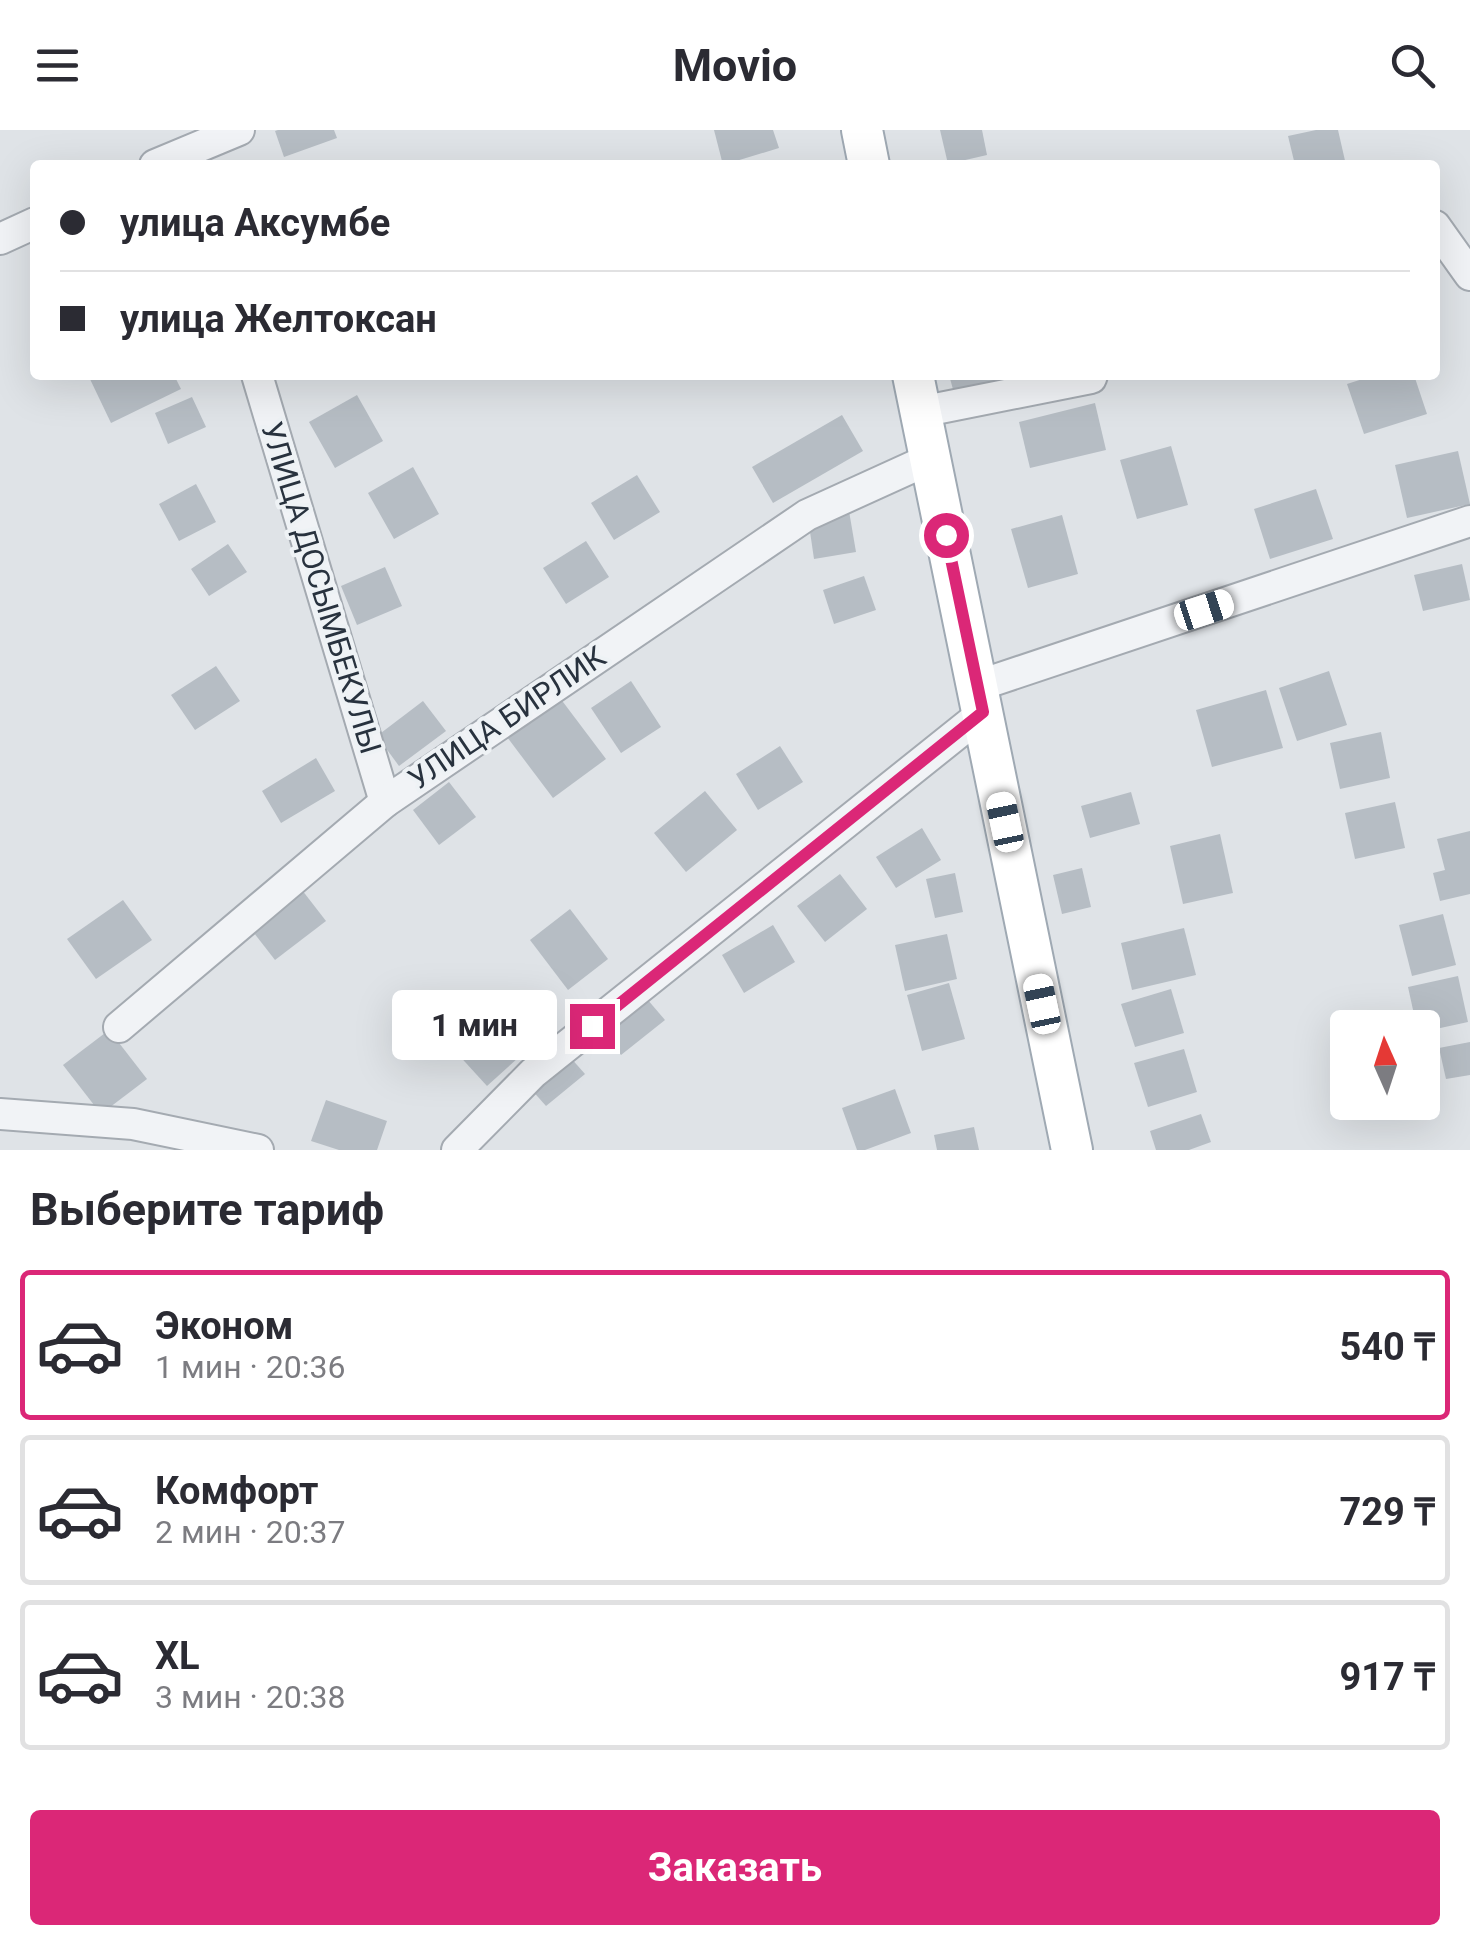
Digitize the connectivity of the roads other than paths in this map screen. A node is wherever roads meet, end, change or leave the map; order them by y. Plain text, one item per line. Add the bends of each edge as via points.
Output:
1 (239, 130) edge
2 (862, 130) edge
3 (188, 148) edge
4 (165, 160) edge
5 (868, 160) edge
6 (30, 224) edge
7 (1440, 233) edge
8 (0, 239) edge
9 (1470, 275) edge
10 (258, 380) edge
11 (1067, 380) edge
12 (916, 393) edge
13 (930, 460) junction
14 (1470, 521) edge
15 (980, 699) junction
16 (385, 802) junction
17 (119, 1027) dead end
18 (0, 1114) edge
19 (258, 1150) edge
20 (457, 1150) edge
21 (1072, 1150) edge

1 - 3 street
2 - 5 main road
3 - 4 street
6 - 8 street
7 - 9 street
10 - 16 street, УЛИЦА ДОСЫМБЕКУЛЫ
11 - 12 street
12 - 13 main road
13 - 15 main road
13 - 16 street, УЛИЦА БИРЛИК via 807,516
14 - 15 street
15 - 20 street via 533,1074
15 - 21 main road
16 - 17 street, УЛИЦА БИРЛИК
18 - 19 street via 133,1124

